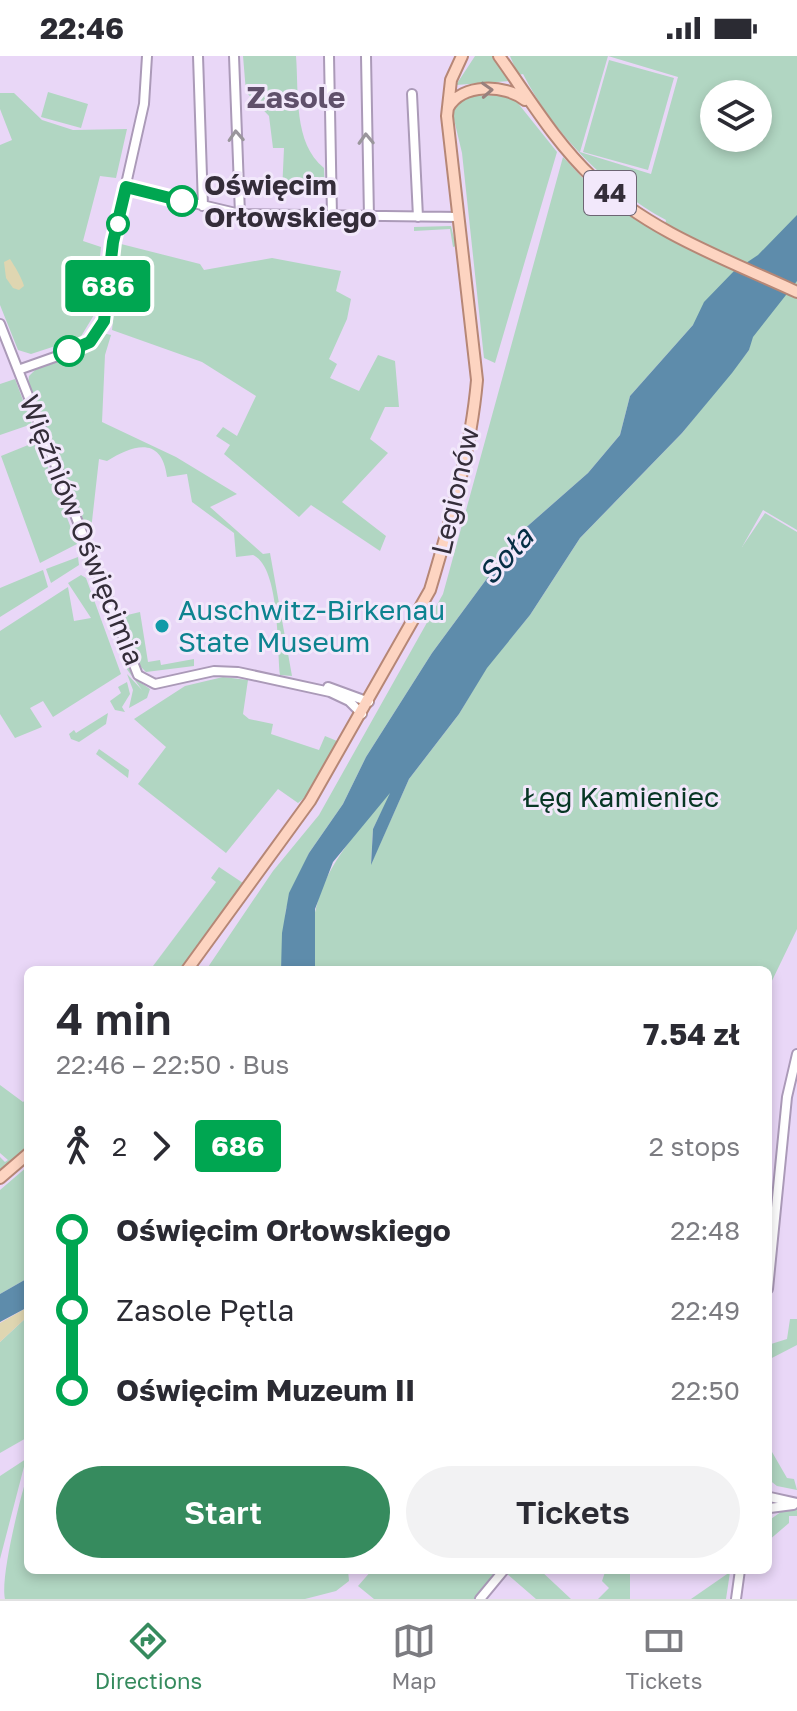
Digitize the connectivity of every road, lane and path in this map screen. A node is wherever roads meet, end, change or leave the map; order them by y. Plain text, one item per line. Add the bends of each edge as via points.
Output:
1 (147, 56) edge
2 (198, 56) edge
3 (234, 56) edge
4 (329, 56) edge
5 (366, 56) edge
6 (462, 56) edge
7 (471, 56) edge
8 (499, 56) edge
9 (508, 56) edge
10 (516, 81) junction
11 (450, 86) junction
12 (412, 94) dead end
13 (530, 104) junction
14 (447, 110) junction
15 (126, 187) junction
16 (203, 206) junction
17 (240, 214) junction
18 (332, 216) junction
19 (369, 217) junction
20 (418, 217) junction
21 (459, 217) junction
22 (797, 292) edge
23 (0, 324) edge
24 (18, 370) junction
25 (295, 683) junction
26 (369, 702) junction
27 (362, 714) junction
28 (190, 966) edge
29 (797, 1054) edge
30 (24, 1157) edge
31 (0, 1178) edge
32 (772, 1249) edge
33 (772, 1497) edge
34 (797, 1503) edge
35 (772, 1508) edge
36 (501, 1574) edge
37 (739, 1574) edge
38 (480, 1599) edge
39 (736, 1599) edge

1 - 15 street via 144,104
2 - 16 street
17 -> 3 street
4 - 18 street
19 -> 5 street
6 - 11 main road, Legionów
7 - 11 main road, Legionów
8 - 10 main road, 44
9 - 10 main road, 44
10 - 13 main road, 44
11 - 14 main road, Legionów
12 - 20 street
14 -> 13 main road via 460,94 474,90 508,89
13 - 22 main road, 44 via 594,180 639,214
14 - 21 main road, Legionów
15 - 16 street
15 - 24 street via 99,332 86,346
16 - 17 street
17 - 18 street
18 - 19 street
19 - 20 street
20 - 21 street
21 - 26 main road, Legionów via 477,380 474,410 430,590
23 - 24 street, Więźniów Oświęcimia
24 - 25 street, Więźniów Oświęcimia via 138,675 155,684 229,671
25 - 26 street, Więźniów Oświęcimia via 341,690
25 - 27 street, Więźniów Oświęcimia via 342,697
26 - 27 main road, Legionów
27 - 28 main road, Legionów via 310,801
29 - 32 street via 787,1097
30 - 31 main road
33 - 34 street
34 - 35 street
36 - 38 street
37 - 39 street

